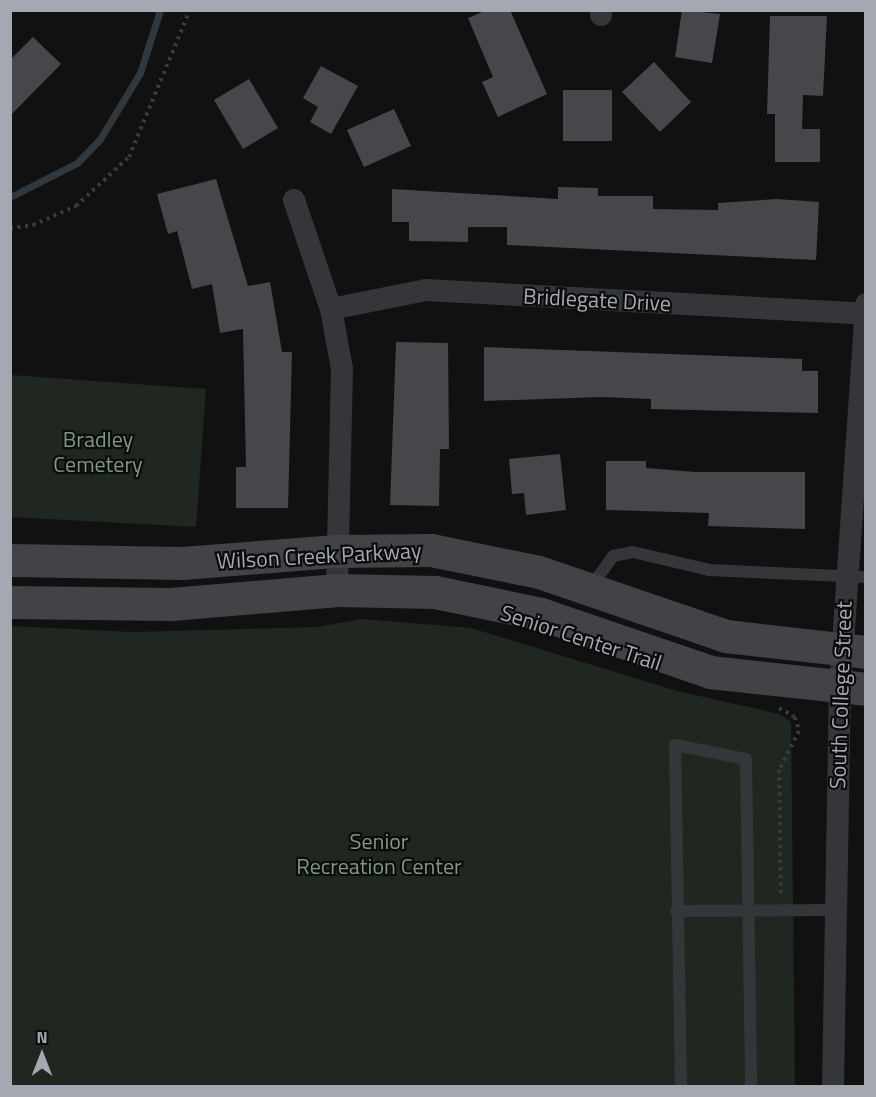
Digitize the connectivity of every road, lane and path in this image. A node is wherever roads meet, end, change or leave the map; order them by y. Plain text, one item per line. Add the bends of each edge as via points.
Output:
1 (190, 10) edge
2 (294, 200) dead end
3 (10, 228) edge
4 (866, 304) edge
5 (331, 309) junction
6 (865, 314) edge
7 (334, 551) junction
8 (10, 560) edge
9 (856, 576) edge
10 (589, 589) junction
11 (337, 590) junction
12 (10, 602) edge
13 (853, 652) edge
14 (853, 688) edge
15 (772, 706) dead end
16 (782, 910) junction
17 (834, 910) junction
18 (676, 911) junction
19 (749, 911) junction
20 (681, 1086) edge
21 (751, 1086) edge
22 (833, 1086) edge

1 - 3 path via 129,156 76,206 33,225
2 - 5 street
4 - 6 street, South College Street
5 - 6 street, Bridlegate Drive via 426,291
5 - 7 street via 342,369
6 - 9 street, South College Street
7 - 8 main road, Wilson Creek Parkway via 182,563
7 - 10 main road, Wilson Creek Parkway via 459,554
7 - 11 street
9 - 10 lane via 709,570 633,552 612,556
9 - 13 street, South College Street
10 - 13 main road, Wilson Creek Parkway via 726,636
11 - 12 main road, Wilson Creek Parkway via 171,604
11 - 14 main road, Wilson Creek Parkway via 468,597 569,622 710,672
13 - 14 street, South College Street
14 - 17 street, South College Street
15 - 16 path via 795,717 799,731 779,770
16 - 17 lane
16 - 19 lane
17 - 22 street, South College Street
18 - 19 lane
18 - 19 lane via 675,746 746,759
18 - 20 lane
19 - 21 lane

